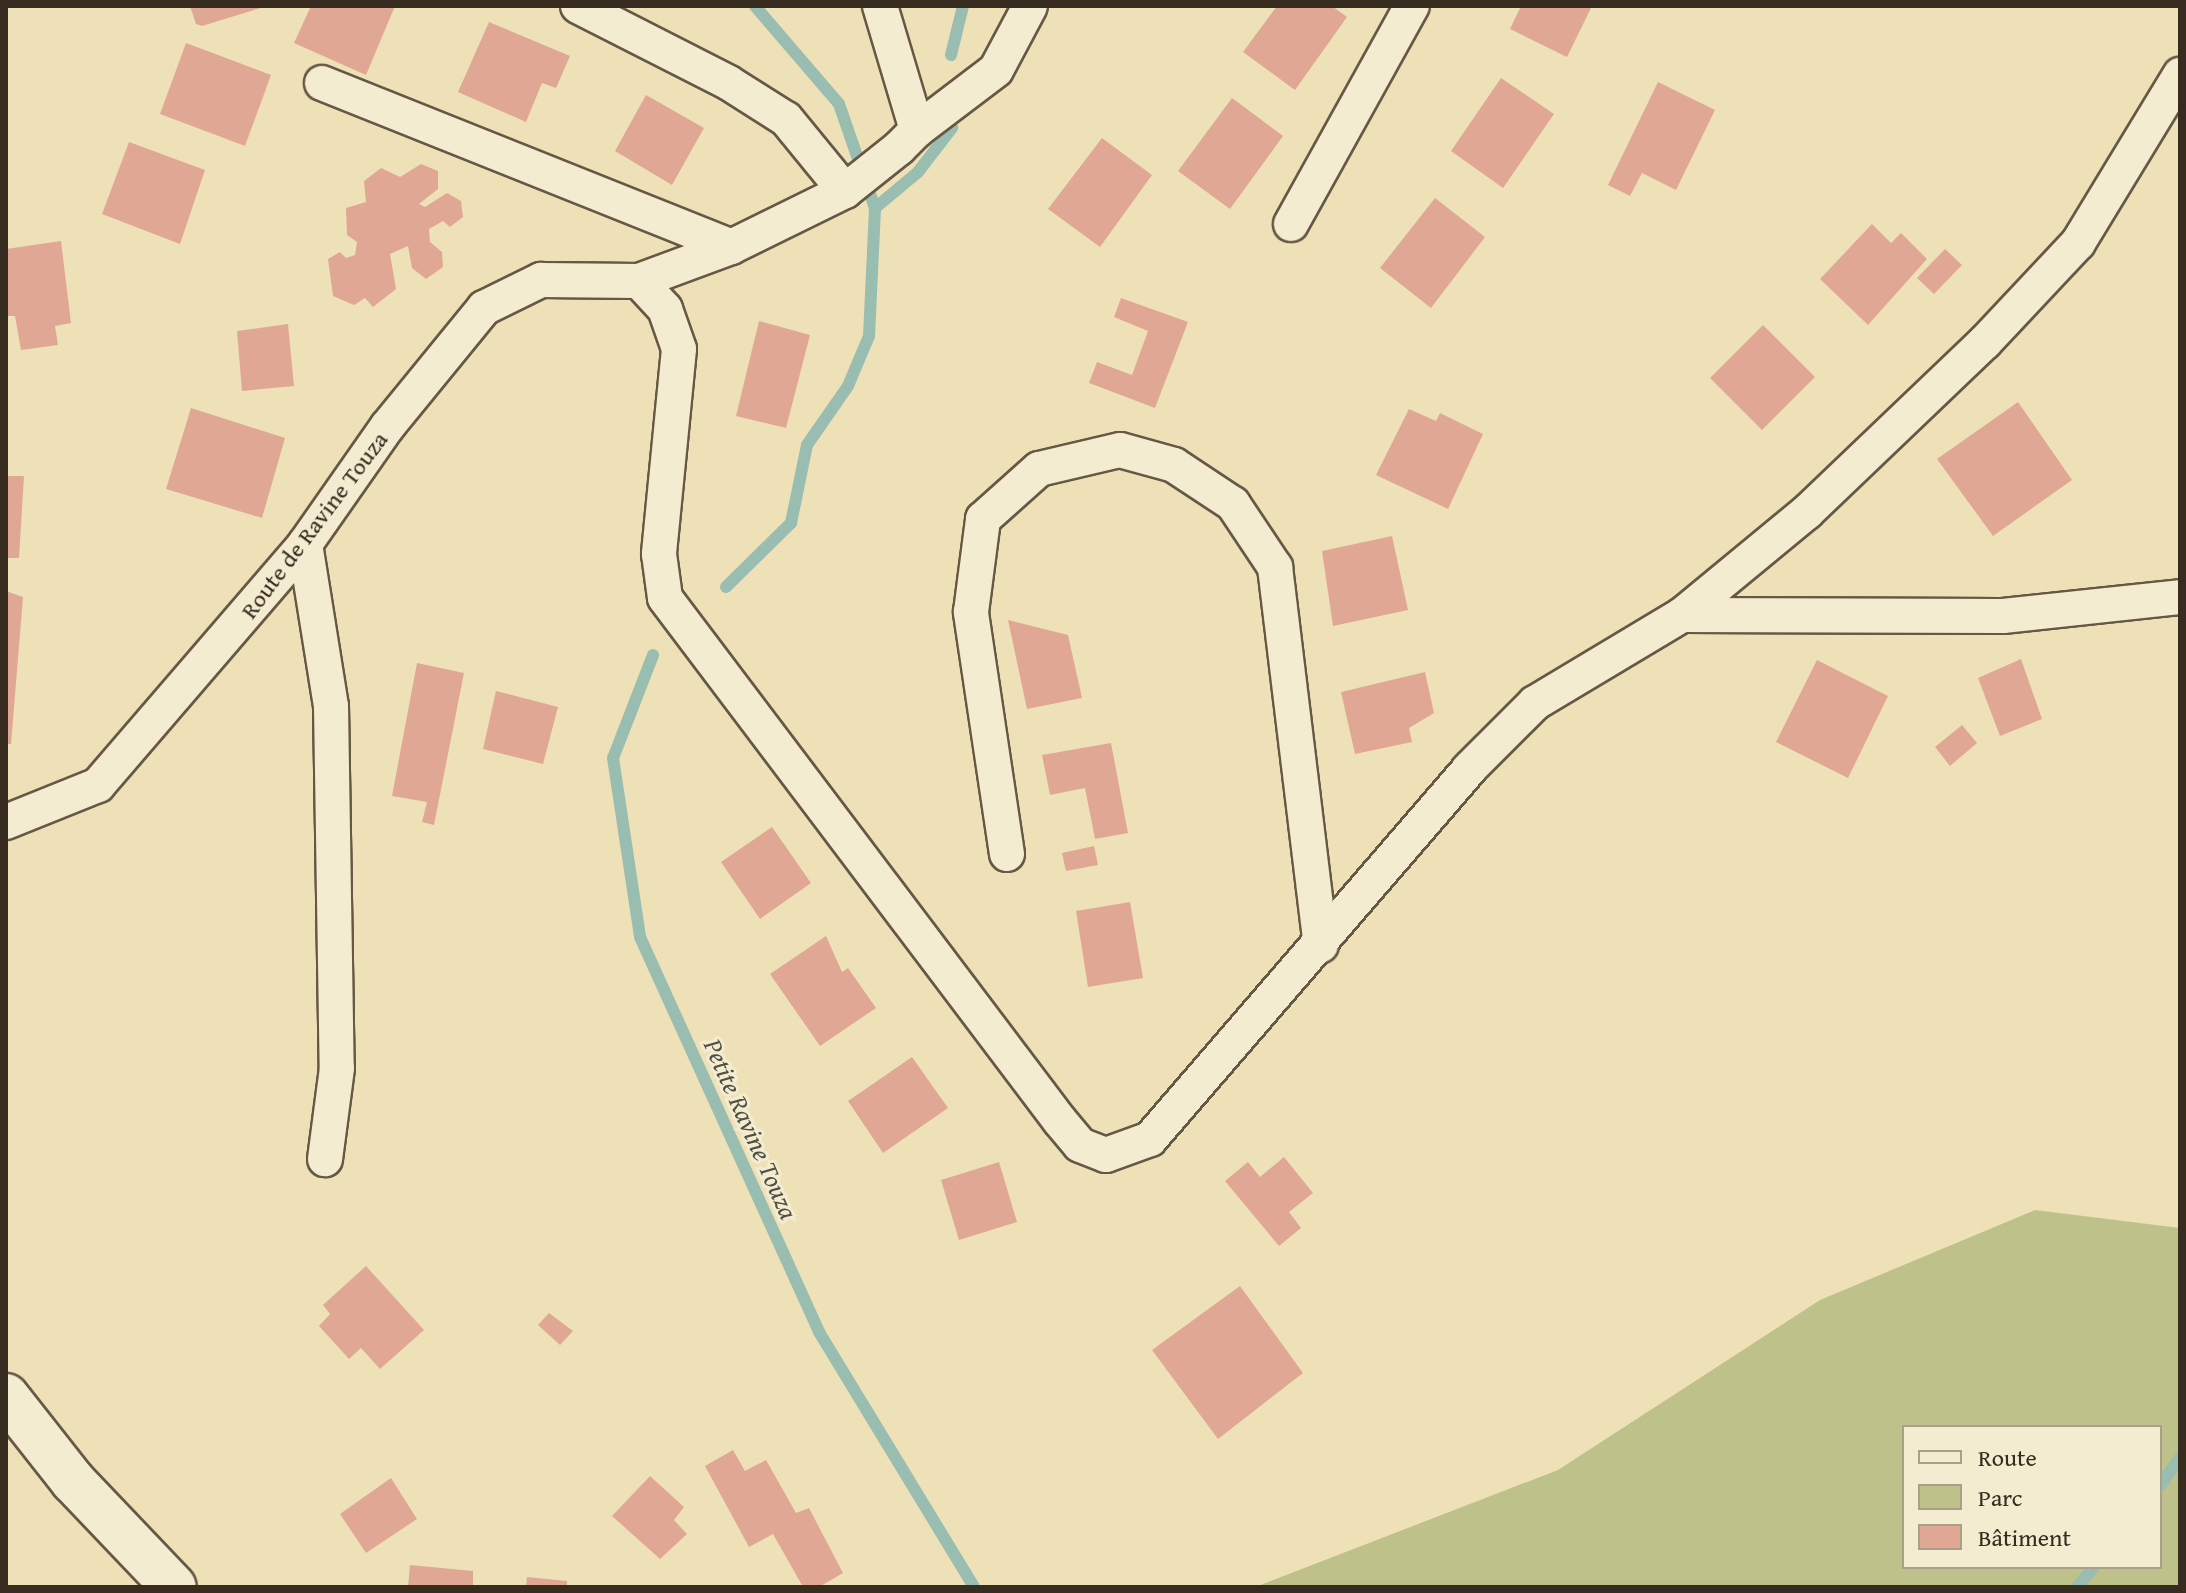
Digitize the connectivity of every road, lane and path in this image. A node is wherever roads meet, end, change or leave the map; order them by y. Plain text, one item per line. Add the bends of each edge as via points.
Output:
1 (578, 6) edge
2 (880, 6) edge
3 (1030, 6) edge
4 (1412, 6) edge
5 (2180, 75) edge
6 (322, 83) dead end
7 (908, 139) junction
8 (848, 188) junction
9 (1291, 224) dead end
10 (731, 247) junction
11 (639, 281) junction
12 (305, 544) junction
13 (2180, 597) edge
14 (1682, 615) junction
15 (6, 822) edge
16 (1007, 854) dead end
17 (1321, 945) junction
18 (325, 1159) dead end
19 (6, 1396) edge
20 (6, 1441) edge
21 (73, 1481) junction
22 (174, 1587) edge

1 - 8 street via 729,83 786,119
2 - 7 street
3 - 7 street via 996,70
4 - 9 street
5 - 14 street via 2078,243 1985,342 1807,512
6 - 10 street
7 - 8 street
8 - 10 street
10 - 11 street
11 - 12 street, Route de Ravine Touza via 541,280 484,308 387,427
11 - 17 street via 665,309 679,349 659,554 665,598 1080,1145 1106,1155 1150,1139
12 - 15 street, Route de Ravine Touza via 98,785
12 - 18 street via 331,706 337,1068
13 - 14 street via 2003,616
14 - 17 street via 1535,703 1469,769
16 - 17 street via 971,612 983,519 1039,469 1120,450 1174,465 1233,504 1275,567
19 - 21 main road
20 - 21 main road
21 - 22 main road

